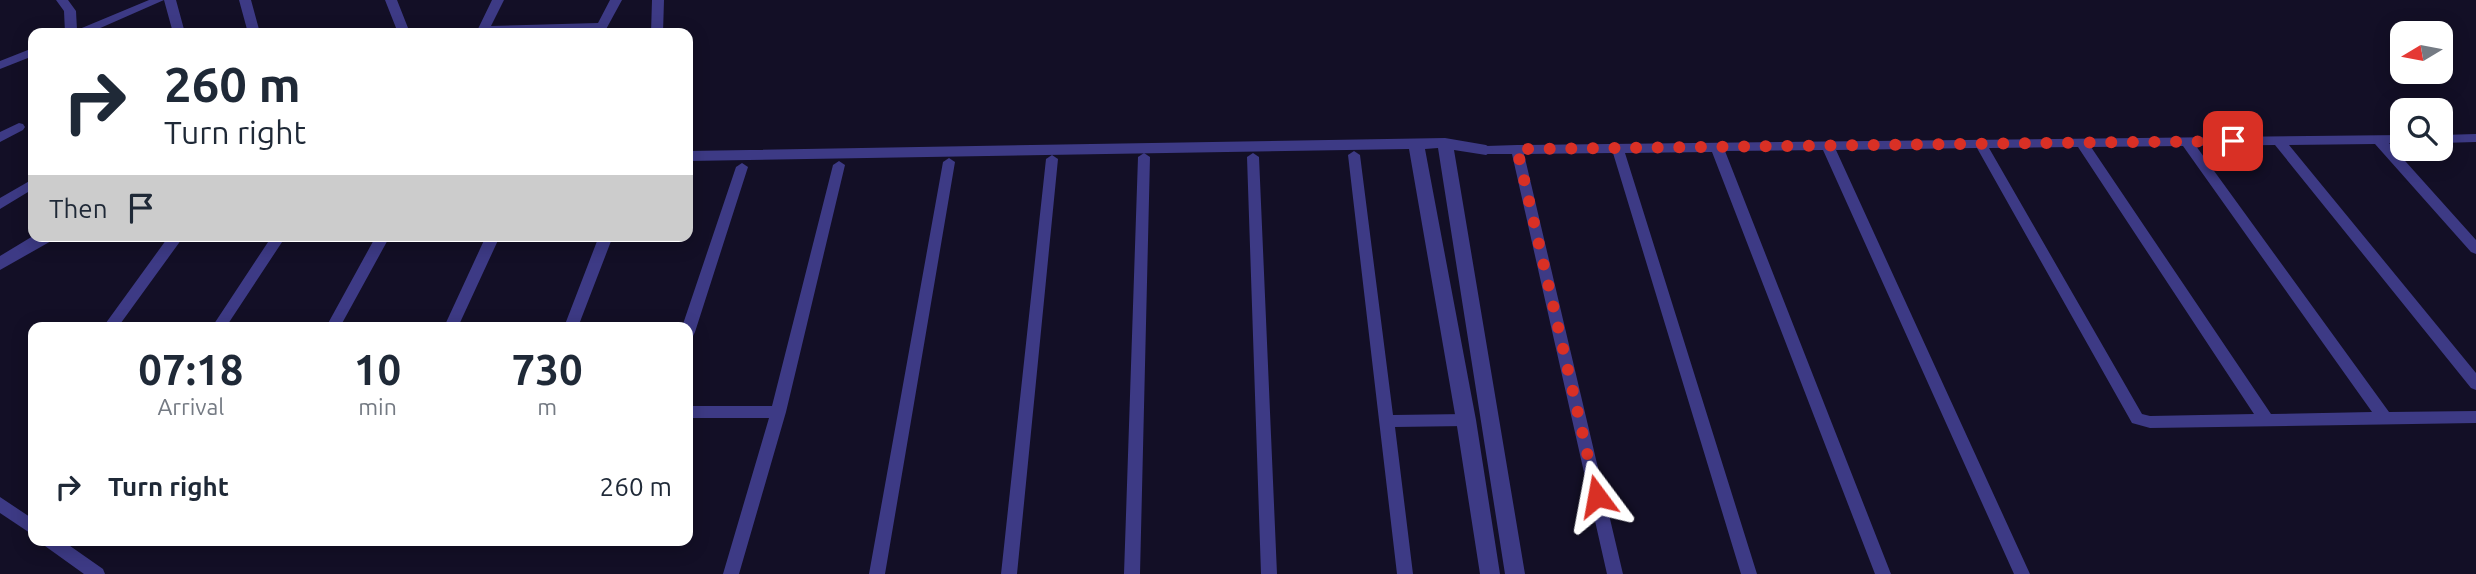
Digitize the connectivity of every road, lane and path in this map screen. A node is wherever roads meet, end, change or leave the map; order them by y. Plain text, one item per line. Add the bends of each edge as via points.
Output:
1 (62, 0) edge
2 (159, 0) edge
3 (170, 0) edge
4 (244, 0) edge
5 (391, 0) edge
6 (498, 0) edge
7 (616, 0) edge
8 (659, 0) edge
9 (71, 28) edge
10 (91, 28) edge
11 (178, 28) edge
12 (252, 28) edge
13 (402, 28) edge
14 (485, 28) edge
15 (601, 28) edge
16 (657, 28) edge
17 (28, 54) edge
18 (0, 65) edge
19 (19, 127) dead end
20 (0, 138) edge
21 (2476, 138) edge
22 (2453, 139) edge
23 (2379, 140) junction
24 (2390, 140) edge
25 (2279, 141) junction
26 (2187, 142) junction
27 (2082, 143) junction
28 (1981, 145) junction
29 (1828, 146) junction
30 (1717, 148) junction
31 (1417, 149) junction
32 (1446, 149) junction
33 (1517, 149) junction
34 (1618, 149) junction
35 (1486, 150) joint
36 (1354, 155) junction
37 (693, 156) edge
38 (1002, 156) junction
39 (1144, 157) junction
40 (1253, 157) junction
41 (1052, 159) junction
42 (949, 162) junction
43 (839, 165) junction
44 (693, 167) edge
45 (742, 167) junction
46 (28, 186) edge
47 (0, 204) edge
48 (28, 236) edge
49 (37, 242) edge
50 (173, 242) edge
51 (275, 242) edge
52 (380, 242) edge
53 (490, 242) edge
54 (604, 242) edge
55 (2476, 249) edge
56 (0, 252) edge
57 (0, 264) edge
58 (114, 322) edge
59 (222, 322) edge
60 (336, 322) edge
61 (453, 322) edge
62 (573, 322) edge
63 (691, 322) edge
64 (2476, 384) edge
65 (693, 412) edge
66 (778, 412) junction
67 (2384, 417) junction
68 (2476, 417) edge
69 (2264, 418) junction
70 (1466, 420) junction
71 (1386, 421) junction
72 (0, 504) edge
73 (28, 524) edge
74 (58, 546) edge
75 (97, 574) edge
76 (731, 574) edge
77 (877, 574) edge
78 (1009, 574) edge
79 (1132, 574) edge
80 (1269, 574) edge
81 (1405, 574) edge
82 (1490, 574) edge
83 (1515, 574) edge
84 (1615, 574) edge
85 (1749, 574) edge
86 (1883, 574) edge
87 (2022, 574) edge

1 - 9 street via 70,11
2 - 10 street
3 - 11 street
4 - 12 street
5 - 13 street
6 - 14 street
7 - 15 street
8 - 16 street
17 - 18 street
19 - 20 street
21 - 22 street
23 - 24 street
23 - 25 street
23 - 55 street
25 - 26 street
25 - 64 street
26 - 27 street
26 - 67 street
27 - 28 street
27 - 69 street
28 - 29 street
28 - 69 street via 2137,419
29 - 30 street
29 - 87 street
30 - 34 street
30 - 86 street
31 - 32 street
31 - 36 street
31 - 38 street
31 - 70 street
32 - 35 street
32 - 83 street
33 - 34 street
33 - 35 street
33 - 84 street
34 - 85 street
36 - 40 street
36 - 71 street
37 - 38 street
38 - 41 street
38 - 42 street
39 - 40 street
39 - 41 street
39 - 79 street
40 - 80 street
41 - 78 street
42 - 43 street
42 - 77 street
43 - 45 street
43 - 66 street
44 - 45 street
45 - 63 street
46 - 47 street
48 - 56 street
49 - 57 street
50 - 58 street
51 - 59 street
52 - 60 street
53 - 61 street
54 - 62 street
65 - 66 street
66 - 76 street
67 - 68 street
67 - 69 street
70 - 71 street
70 - 82 street
71 - 81 street
72 - 73 street
74 - 75 street

